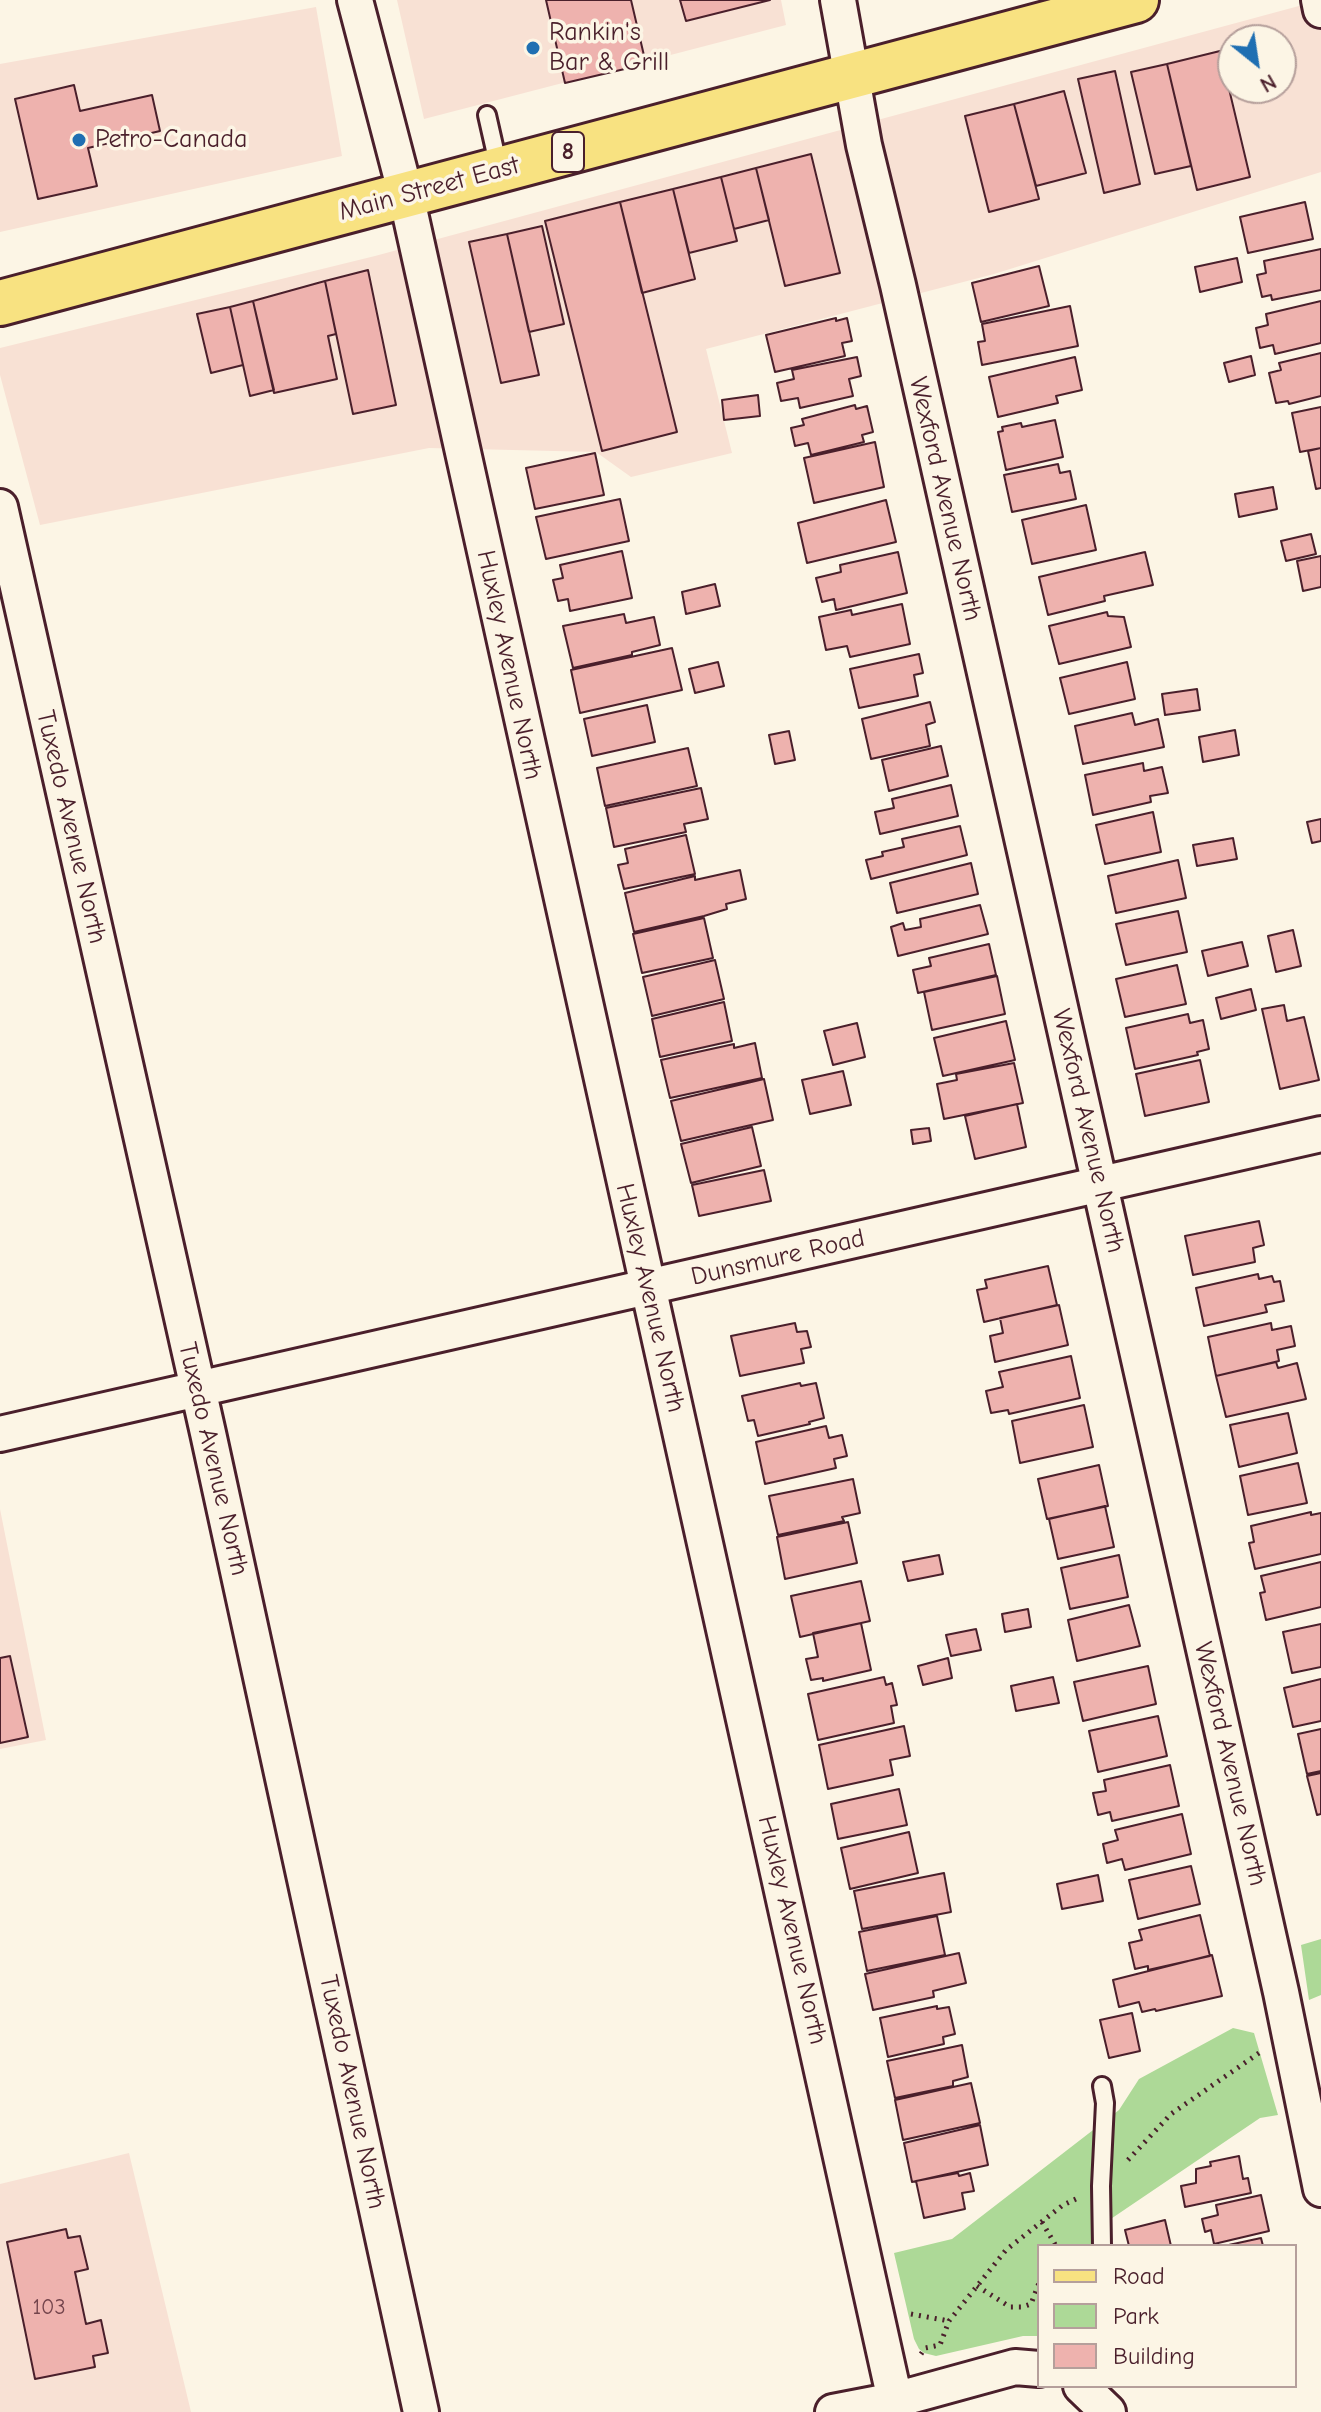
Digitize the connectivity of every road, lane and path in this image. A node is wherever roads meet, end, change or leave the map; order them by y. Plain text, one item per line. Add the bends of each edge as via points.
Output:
1 (355, 0) edge
2 (838, 0) edge
3 (1136, 0) edge
4 (1319, 0) edge
5 (1321, 10) edge
6 (853, 74) junction
7 (487, 115) dead end
8 (499, 170) junction
9 (406, 195) junction
10 (0, 303) edge
11 (0, 507) edge
12 (1321, 1134) edge
13 (1101, 1184) junction
14 (648, 1288) junction
15 (197, 1389) junction
16 (0, 1434) edge
17 (1102, 2086) dead end
18 (1321, 2189) edge
19 (1042, 2222) dead end
20 (1055, 2244) edge
21 (1102, 2244) edge
22 (977, 2286) dead end
23 (1037, 2288) edge
24 (1037, 2369) edge
25 (1083, 2388) edge
26 (895, 2400) junction
27 (421, 2412) edge
28 (833, 2412) edge
29 (1108, 2412) edge

1 - 9 street, Huxley Avenue North
2 - 6 street, Wexford Avenue North
3 - 6 main road, Main Street East / 8
4 - 5 street
6 - 8 main road, Main Street East / 8
6 - 13 street, Wexford Avenue North via 864,145
7 - 8 lane
8 - 9 main road, Main Street East / 8
9 - 10 main road, Main Street East / 8
9 - 14 street, Huxley Avenue North
11 - 15 street, Tuxedo Avenue North
12 - 13 street, Dunsmure Road
13 - 14 street, Dunsmure Road
13 - 18 street, Wexford Avenue North
14 - 15 street, Dunsmure Road
14 - 26 street, Huxley Avenue North
15 - 16 street, Dunsmure Road
15 - 27 street, Tuxedo Avenue North
17 - 21 lane
19 - 20 path
22 - 23 path via 1010,2307 1031,2304
24 - 26 street via 1015,2367
25 - 29 street
26 - 28 street

